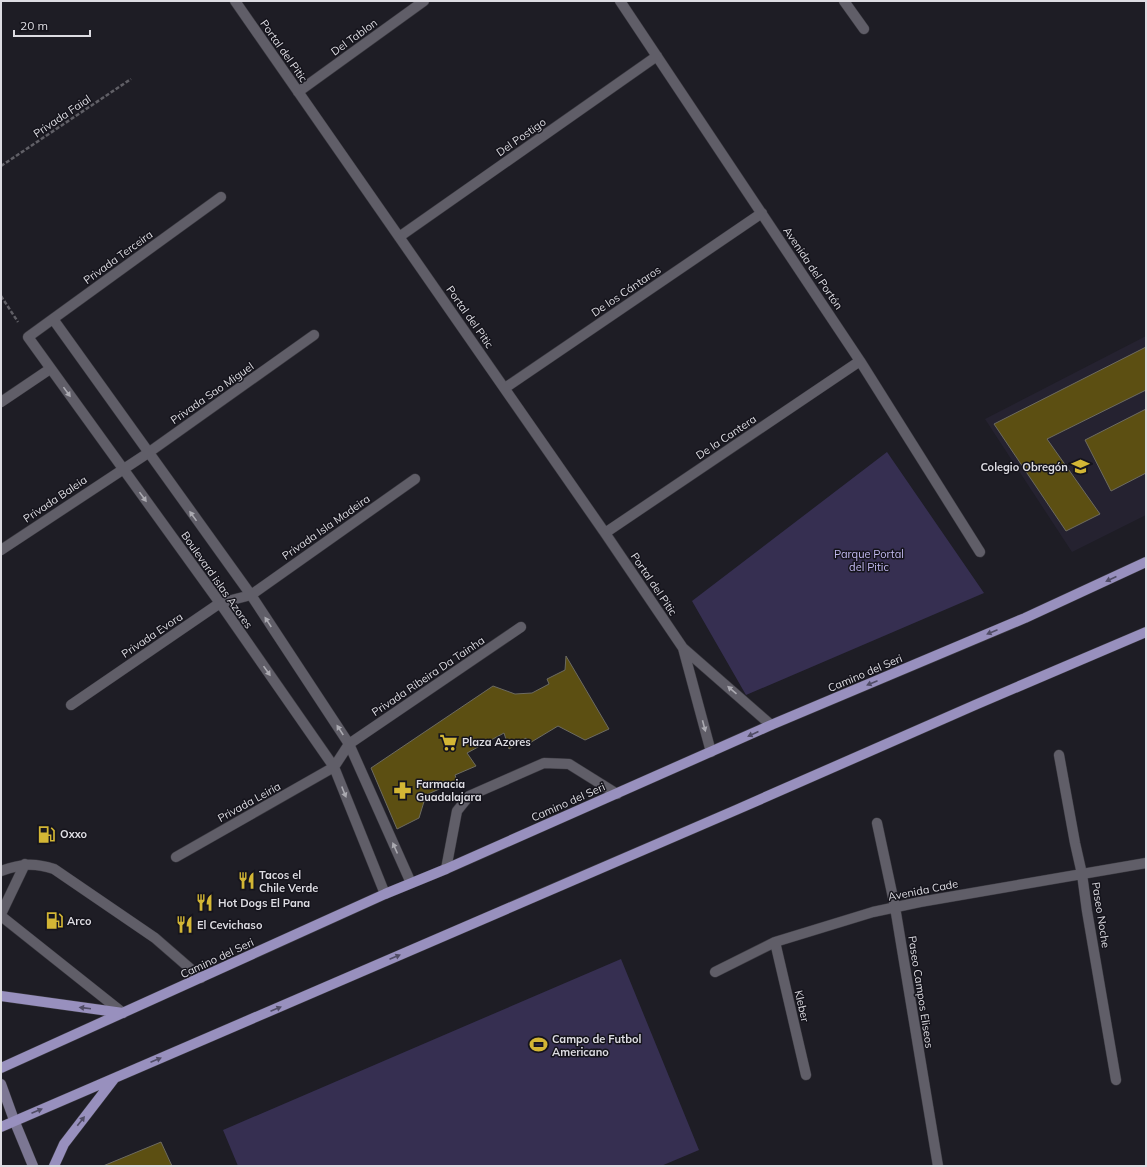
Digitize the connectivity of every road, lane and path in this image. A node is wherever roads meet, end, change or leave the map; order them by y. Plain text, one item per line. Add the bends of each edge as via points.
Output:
1 (235, 1) edge
2 (424, 1) edge
3 (620, 1) edge
4 (844, 1) edge
5 (864, 29) dead end
6 (657, 56) junction
7 (131, 79) dead end
8 (298, 92) junction
9 (1, 166) edge
10 (222, 197) dead end
11 (762, 213) junction
12 (399, 236) junction
13 (1, 296) edge
14 (52, 319) junction
15 (314, 335) dead end
16 (28, 337) junction
17 (860, 361) junction
18 (50, 369) junction
19 (504, 388) junction
20 (1, 402) edge
21 (148, 453) junction
22 (123, 468) junction
23 (415, 479) dead end
24 (605, 533) junction
25 (1, 550) edge
26 (980, 552) dead end
27 (1146, 562) edge
28 (251, 595) junction
29 (220, 603) junction
30 (521, 627) dead end
31 (1146, 632) edge
32 (684, 648) junction
33 (71, 705) dead end
34 (772, 725) junction
35 (349, 744) junction
36 (711, 752) junction
37 (1059, 755) dead end
38 (334, 767) junction
39 (617, 794) junction
40 (877, 823) dead end
41 (176, 857) dead end
42 (1146, 863) edge
43 (25, 864) junction
44 (446, 869) junction
45 (1, 871) edge
46 (1082, 874) junction
47 (410, 884) junction
48 (385, 894) junction
49 (894, 906) junction
50 (1, 915) edge
51 (775, 942) junction
52 (715, 972) dead end
53 (201, 978) junction
54 (1, 996) edge
55 (123, 1013) junction
56 (1, 1068) edge
57 (806, 1075) dead end
58 (115, 1078) junction
59 (1116, 1080) dead end
60 (1, 1084) edge
61 (14, 1120) junction
62 (1, 1126) edge
63 (33, 1166) edge
64 (54, 1166) edge
65 (938, 1166) edge

1 - 8 street, Portal del Pitic
2 - 8 street, Del Tablon
3 - 6 street, Avenida del Portón
4 - 5 street
6 - 11 street, Avenida del Portón
6 - 12 street, Del Postigo
7 - 9 path, Privada Faial
8 - 12 street, Portal del Pitic
10 - 14 street, Privada Terceira
11 - 17 street, Avenida del Portón
11 - 19 street, De los Cántaros
12 - 19 street, Portal del Pitic
13 - 16 path
14 - 16 street, Privada Terceira
14 - 21 street, Boulevard islas Azores
15 - 21 street, Privada Sao Miguel
16 - 18 street, Boulevard islas Azores
17 - 24 street, De la Cantera
17 - 26 street, Avenida del Portón
18 - 20 street
18 -> 22 street, Boulevard islas Azores
19 - 24 street, Portal del Pitic
21 - 22 street, Privada Sao Miguel
28 -> 21 street, Boulevard islas Azores
22 - 25 street, Privada Baleia
22 -> 29 street, Boulevard islas Azores
23 - 28 street, Privada Isla Madeira
24 - 32 street, Portal del Pitic
27 -> 34 main road, Camino del Seri via 1025,618
28 - 29 street, Privada Evora
35 -> 28 street, Boulevard islas Azores
29 - 33 street, Privada Evora
29 -> 38 street, Boulevard islas Azores
30 - 35 street, Privada Ribeira Da Tainha
58 -> 31 main road
34 -> 32 street, Portal del Pitic
32 -> 36 street, Portal del Pitic
34 -> 36 main road, Camino del Seri
35 - 38 street
47 -> 35 street, Boulevard islas Azores
36 - 39 main road, Camino del Seri
37 - 46 street, Paseo Noche
38 - 41 street, Privada Leiria
38 -> 48 street, Boulevard islas Azores
39 - 44 main road, Camino del Seri
39 - 44 street via 569,764 544,763 496,784 469,796 457,810
40 - 49 street, Paseo Campos Eliseos
42 - 46 street, Avenida Cade
43 - 45 street
43 - 50 street
43 - 53 street via 43,865 54,869 155,938
44 - 47 main road, Camino del Seri
46 - 49 street, Avenida Cade
46 - 59 street, Paseo Noche
47 - 48 main road, Camino del Seri
48 - 53 main road, Camino del Seri
49 - 51 street, Avenida Cade
49 - 65 street, Paseo Campos Eliseos
50 - 55 street
51 - 52 street, Avenida Cade
51 - 57 street, Kleber
53 - 55 main road, Camino del Seri
55 -> 54 main road
55 - 56 main road, Camino del Seri
61 -> 58 main road
64 -> 58 main road via 64,1144
60 - 61 main road
61 - 62 main road
61 - 63 main road

